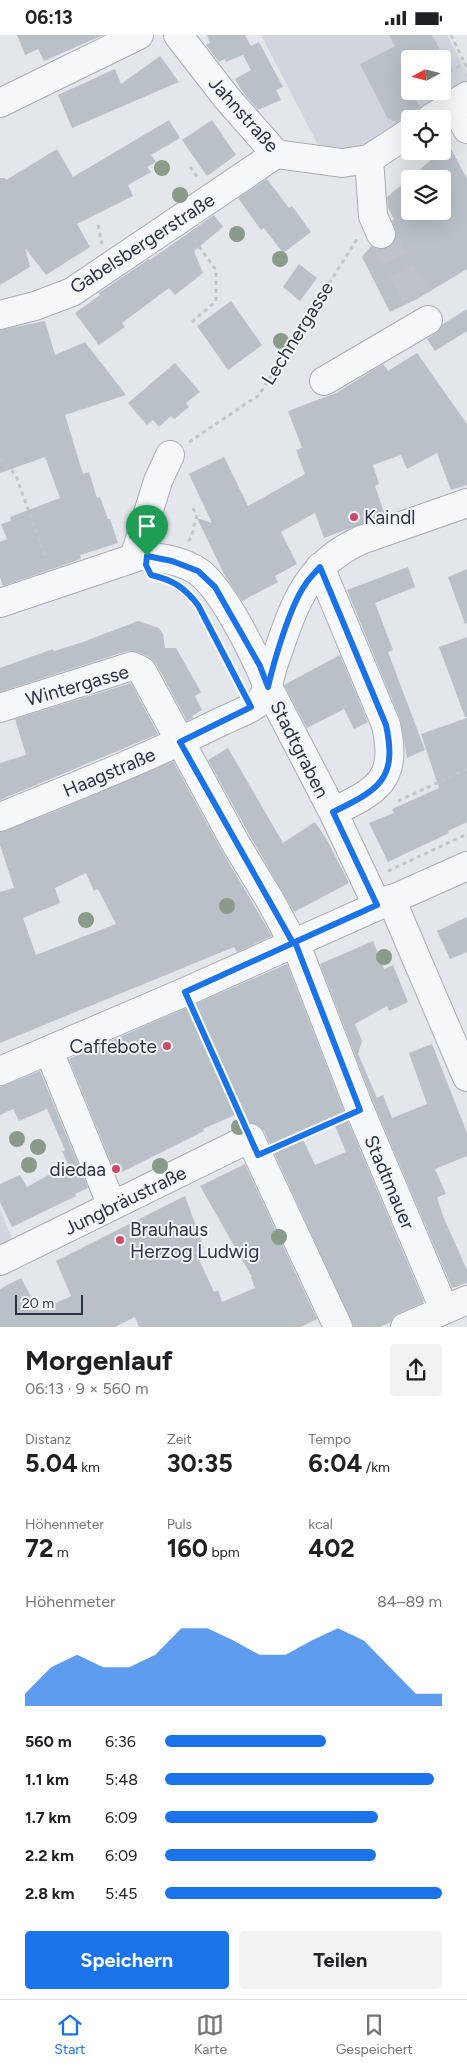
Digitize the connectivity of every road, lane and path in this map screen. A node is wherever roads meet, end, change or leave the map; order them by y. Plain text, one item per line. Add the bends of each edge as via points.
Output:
1 (139, 35) edge
2 (178, 35) edge
3 (450, 35) edge
4 (465, 63) junction
5 (467, 68) edge
6 (451, 70) edge
7 (460, 99) edge
8 (0, 103) edge
9 (444, 110) edge
10 (467, 129) edge
11 (401, 136) edge
12 (276, 154) junction
13 (356, 154) junction
14 (179, 220) junction
15 (381, 234) tunnel mouth
16 (338, 266) dead end
17 (0, 315) edge
18 (428, 321) dead end
19 (192, 322) dead end
20 (324, 381) dead end
21 (170, 455) joint
22 (0, 460) edge
23 (467, 503) edge
24 (192, 507) dead end
25 (134, 558) junction
26 (172, 561) junction
27 (320, 567) junction
28 (55, 583) junction
29 (0, 603) edge
30 (268, 687) junction
31 (0, 708) edge
32 (180, 742) junction
33 (467, 769) edge
34 (395, 802) dead end
35 (333, 812) junction
36 (0, 817) edge
37 (467, 834) edge
38 (467, 866) edge
39 (377, 895) junction
40 (294, 943) junction
41 (185, 992) junction
42 (49, 1051) junction
43 (0, 1071) edge
44 (467, 1077) edge
45 (360, 1110) junction
46 (254, 1147) junction
47 (112, 1206) junction
48 (0, 1261) edge
49 (449, 1312) edge
50 (338, 1327) edge
51 (405, 1327) edge

1 - 8 street
2 - 12 street, Jahnstraße
3 - 4 path
4 - 5 path
4 - 6 path
7 - 9 street
7 - 10 street
11 - 13 street
12 - 13 street, Jahnstraße via 342,163
12 - 14 street, Gabelsbergerstraße
13 - 15 street
14 - 17 street, Gabelsbergerstraße via 72,292 35,307
14 - 19 path via 216,270 216,301
16 - 21 path, Lechnergasse via 260,395
18 - 20 street
21 - 25 street via 158,481
22 - 28 path via 16,476
23 - 27 street, Haagstraße via 360,540 345,547
24 - 26 path via 197,515 191,538
25 - 26 street, Stadtgraben via 156,557
25 - 28 street, Stadtgraben
26 - 30 street, Stadtgraben via 198,571 215,587 260,666
27 - 30 street, Haagstraße via 296,603
27 - 35 street via 383,719 390,745 383,779 375,789
28 - 29 street, Stadtgraben
30 - 32 street, Haagstraße via 259,702
30 - 35 street, Stadtgraben
31 - 32 street, Wintergasse via 132,666 142,671
32 - 36 street, Haagstraße
32 - 40 street, Wintergasse
33 - 34 path
35 - 39 street, Stadtgraben
37 - 39 path
38 - 39 street
39 - 40 street
39 - 44 street, Stadtgraben
40 - 41 street
40 - 45 street, Stadtmauer
41 - 42 street
41 - 46 path
42 - 43 street
42 - 47 street
45 - 46 path
45 - 49 street, Stadtmauer
46 - 47 street, Jungbräustraße
46 - 50 street
47 - 48 street, Jungbräustraße
49 - 51 street

